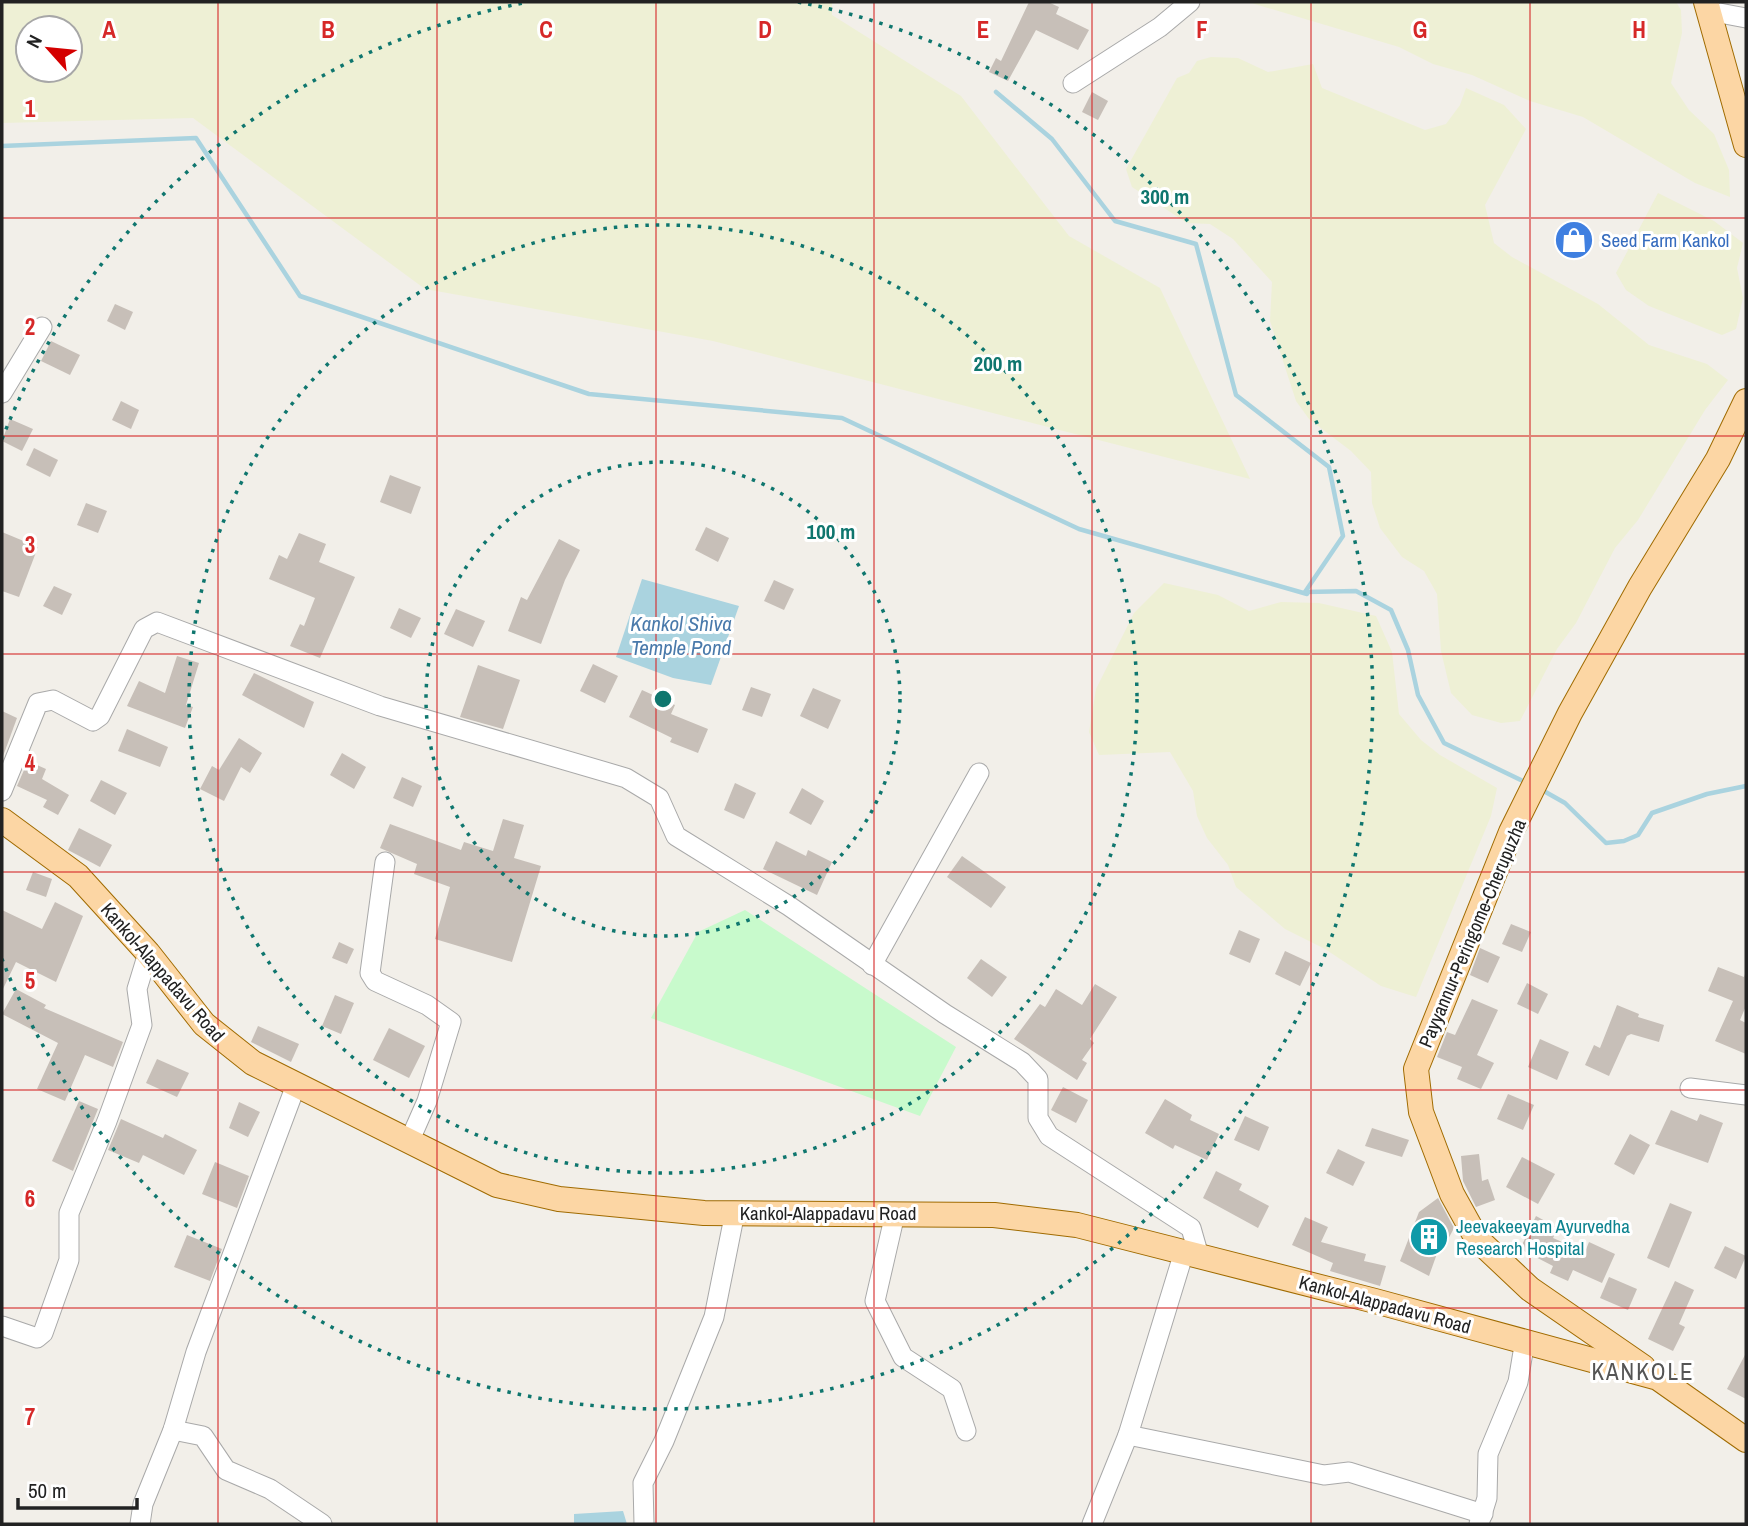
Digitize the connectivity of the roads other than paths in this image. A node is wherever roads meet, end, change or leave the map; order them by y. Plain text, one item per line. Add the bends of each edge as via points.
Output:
1 (1190, 2) edge
2 (1708, 6) edge
3 (1746, 18) edge
4 (1073, 83) dead end
5 (1746, 145) edge
6 (42, 327) dead end
7 (2, 393) edge
8 (1746, 401) edge
9 (979, 773) dead end
10 (2, 791) edge
11 (2, 820) edge
12 (385, 862) dead end
13 (148, 953) junction
14 (872, 965) junction
15 (296, 1085) junction
16 (1690, 1088) dead end
17 (1746, 1095) edge
18 (409, 1142) junction
19 (735, 1212) junction
20 (895, 1214) junction
21 (1191, 1254) junction
22 (2, 1326) edge
23 (1525, 1340) junction
24 (1658, 1378) junction
25 (173, 1430) junction
26 (966, 1431) dead end
27 (1128, 1436) junction
28 (1746, 1440) edge
29 (1481, 1519) edge
30 (140, 1524) edge
31 (322, 1524) edge
32 (644, 1524) edge
33 (1092, 1524) edge

1 - 4 street
2 - 3 street
2 - 5 main road
6 - 7 street
8 - 24 main road, Payyannur-Peringome-Cherupuzha via 1718,459 1570,713 1511,832 1416,1069 1421,1112 1452,1194 1477,1239 1530,1289
9 - 14 street
10 - 14 street via 38,703 48,698 93,720 100,716 144,629 157,622 380,706 626,778 659,798 676,836 789,906
11 - 13 main road, Kankol-Alappadavu Road via 78,876
12 - 18 street via 370,973 375,981 427,1005 451,1022
13 - 15 main road, Kankol-Alappadavu Road via 204,1024 227,1045
13 - 22 street via 137,989 142,1025 69,1213 69,1260 43,1333 37,1338
14 - 21 street via 1022,1062 1038,1079 1038,1118 1049,1136 1191,1228
15 - 18 main road, Kankol-Alappadavu Road
15 - 25 street via 196,1352
16 - 17 street
18 - 19 main road, Kankol-Alappadavu Road via 497,1185 559,1199
19 - 20 main road, Kankol-Alappadavu Road
19 - 32 street via 714,1317 643,1483
20 - 21 main road, Kankol-Alappadavu Road via 994,1215 1077,1225
20 - 26 street via 875,1301 903,1357 952,1389
21 - 23 main road, Kankol-Alappadavu Road
21 - 27 street
23 - 24 main road, Kankol-Alappadavu Road
23 - 29 street via 1518,1382 1488,1454
24 - 28 main road, Kankol-Alappadavu Road
25 - 30 street via 143,1504
25 - 31 street via 203,1436 226,1470 270,1489
27 - 29 street via 1324,1475 1349,1472
27 - 33 street

